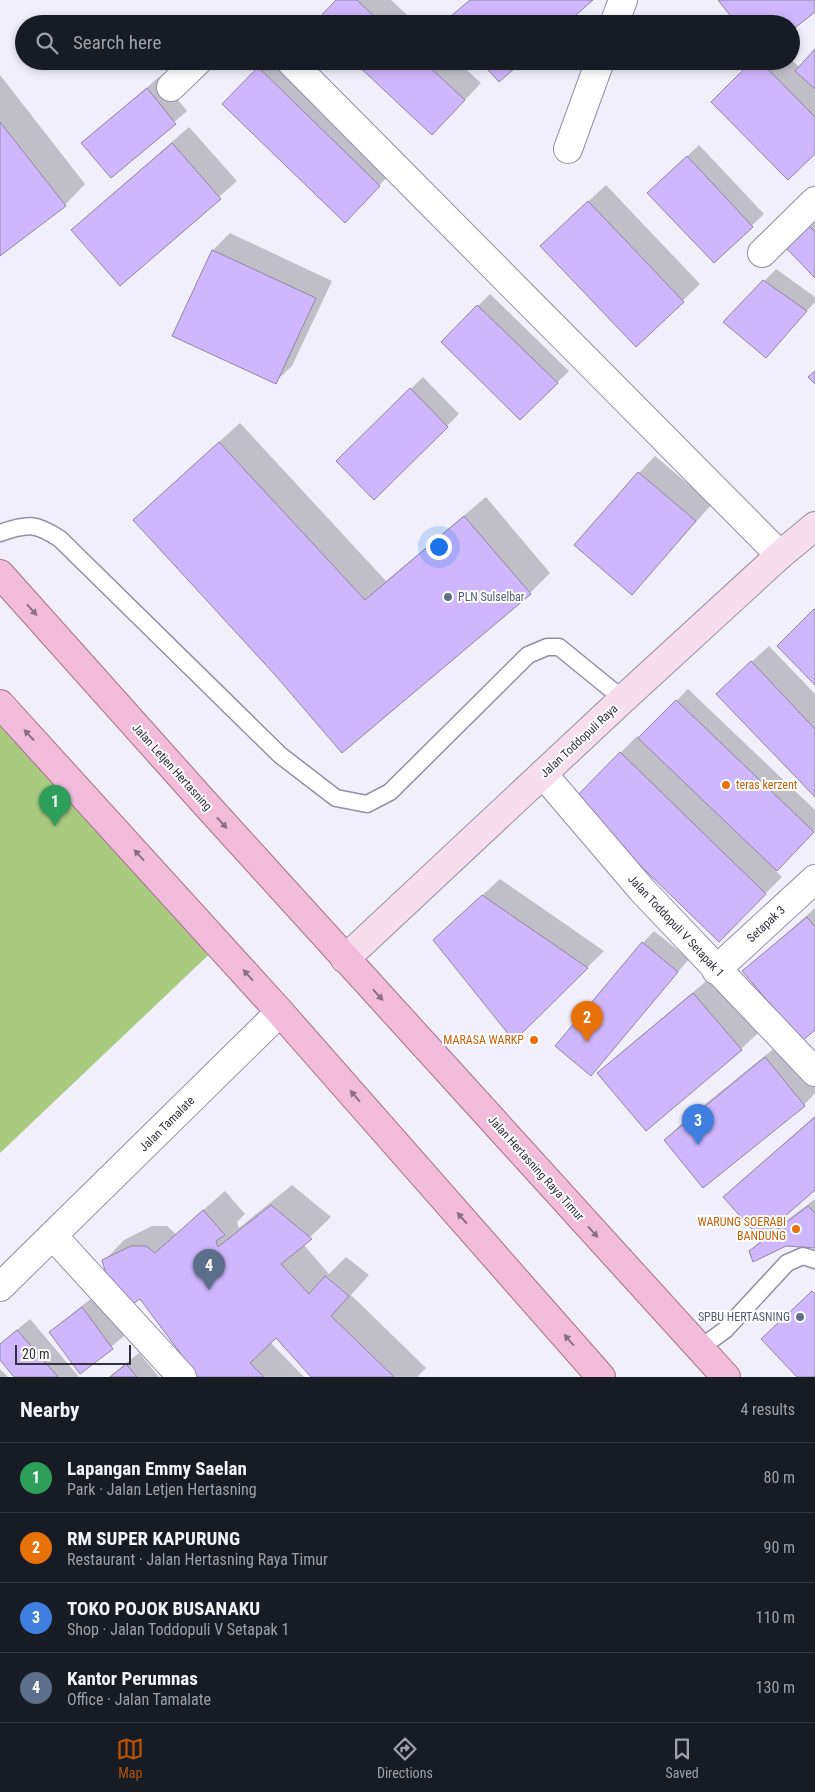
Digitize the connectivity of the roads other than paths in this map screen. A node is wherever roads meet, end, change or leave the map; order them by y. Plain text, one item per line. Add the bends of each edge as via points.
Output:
1 (623, 0) edge
2 (617, 15) edge
3 (189, 70) edge
4 (299, 70) edge
5 (597, 70) edge
6 (171, 87) dead end
7 (568, 149) dead end
8 (815, 201) edge
9 (762, 253) dead end
10 (815, 526) edge
11 (0, 533) edge
12 (780, 555) junction
13 (0, 574) edge
14 (623, 699) junction
15 (0, 704) edge
16 (543, 774) junction
17 (815, 879) edge
18 (345, 959) junction
19 (716, 970) junction
20 (280, 1012) junction
21 (815, 1072) edge
22 (54, 1237) junction
23 (815, 1260) edge
24 (0, 1287) edge
25 (700, 1348) junction
26 (182, 1377) edge
27 (601, 1377) edge
28 (726, 1377) edge

1 - 2 street
3 - 6 street
4 - 12 street
5 - 7 street
8 - 9 street
10 - 12 main road, Jalan Toddopuli Raya
11 - 14 lane via 20,525 40,526 60,539 280,755 336,798 367,804 390,792 528,655 547,647 558,647
12 - 14 main road, Jalan Toddopuli Raya
13 -> 18 main road, Jalan Letjen Hertasning
14 - 16 main road, Jalan Toddopuli Raya
20 -> 15 main road
16 - 18 main road, Jalan Toddopuli Raya
16 - 19 street, Jalan Toddopuli V Setapak 1 via 642,890
17 - 19 street, Setapak 3
18 -> 25 main road, Jalan Hertasning Raya Timur
19 - 21 street, Jalan Toddopuli V Setapak 1
20 - 22 street, Jalan Tamalate
27 -> 20 main road
22 - 24 street, Jalan Tamalate
22 - 26 street
23 - 25 lane via 803,1256 787,1263 725,1330
25 - 28 main road, Jalan Hertasning Raya Timur

